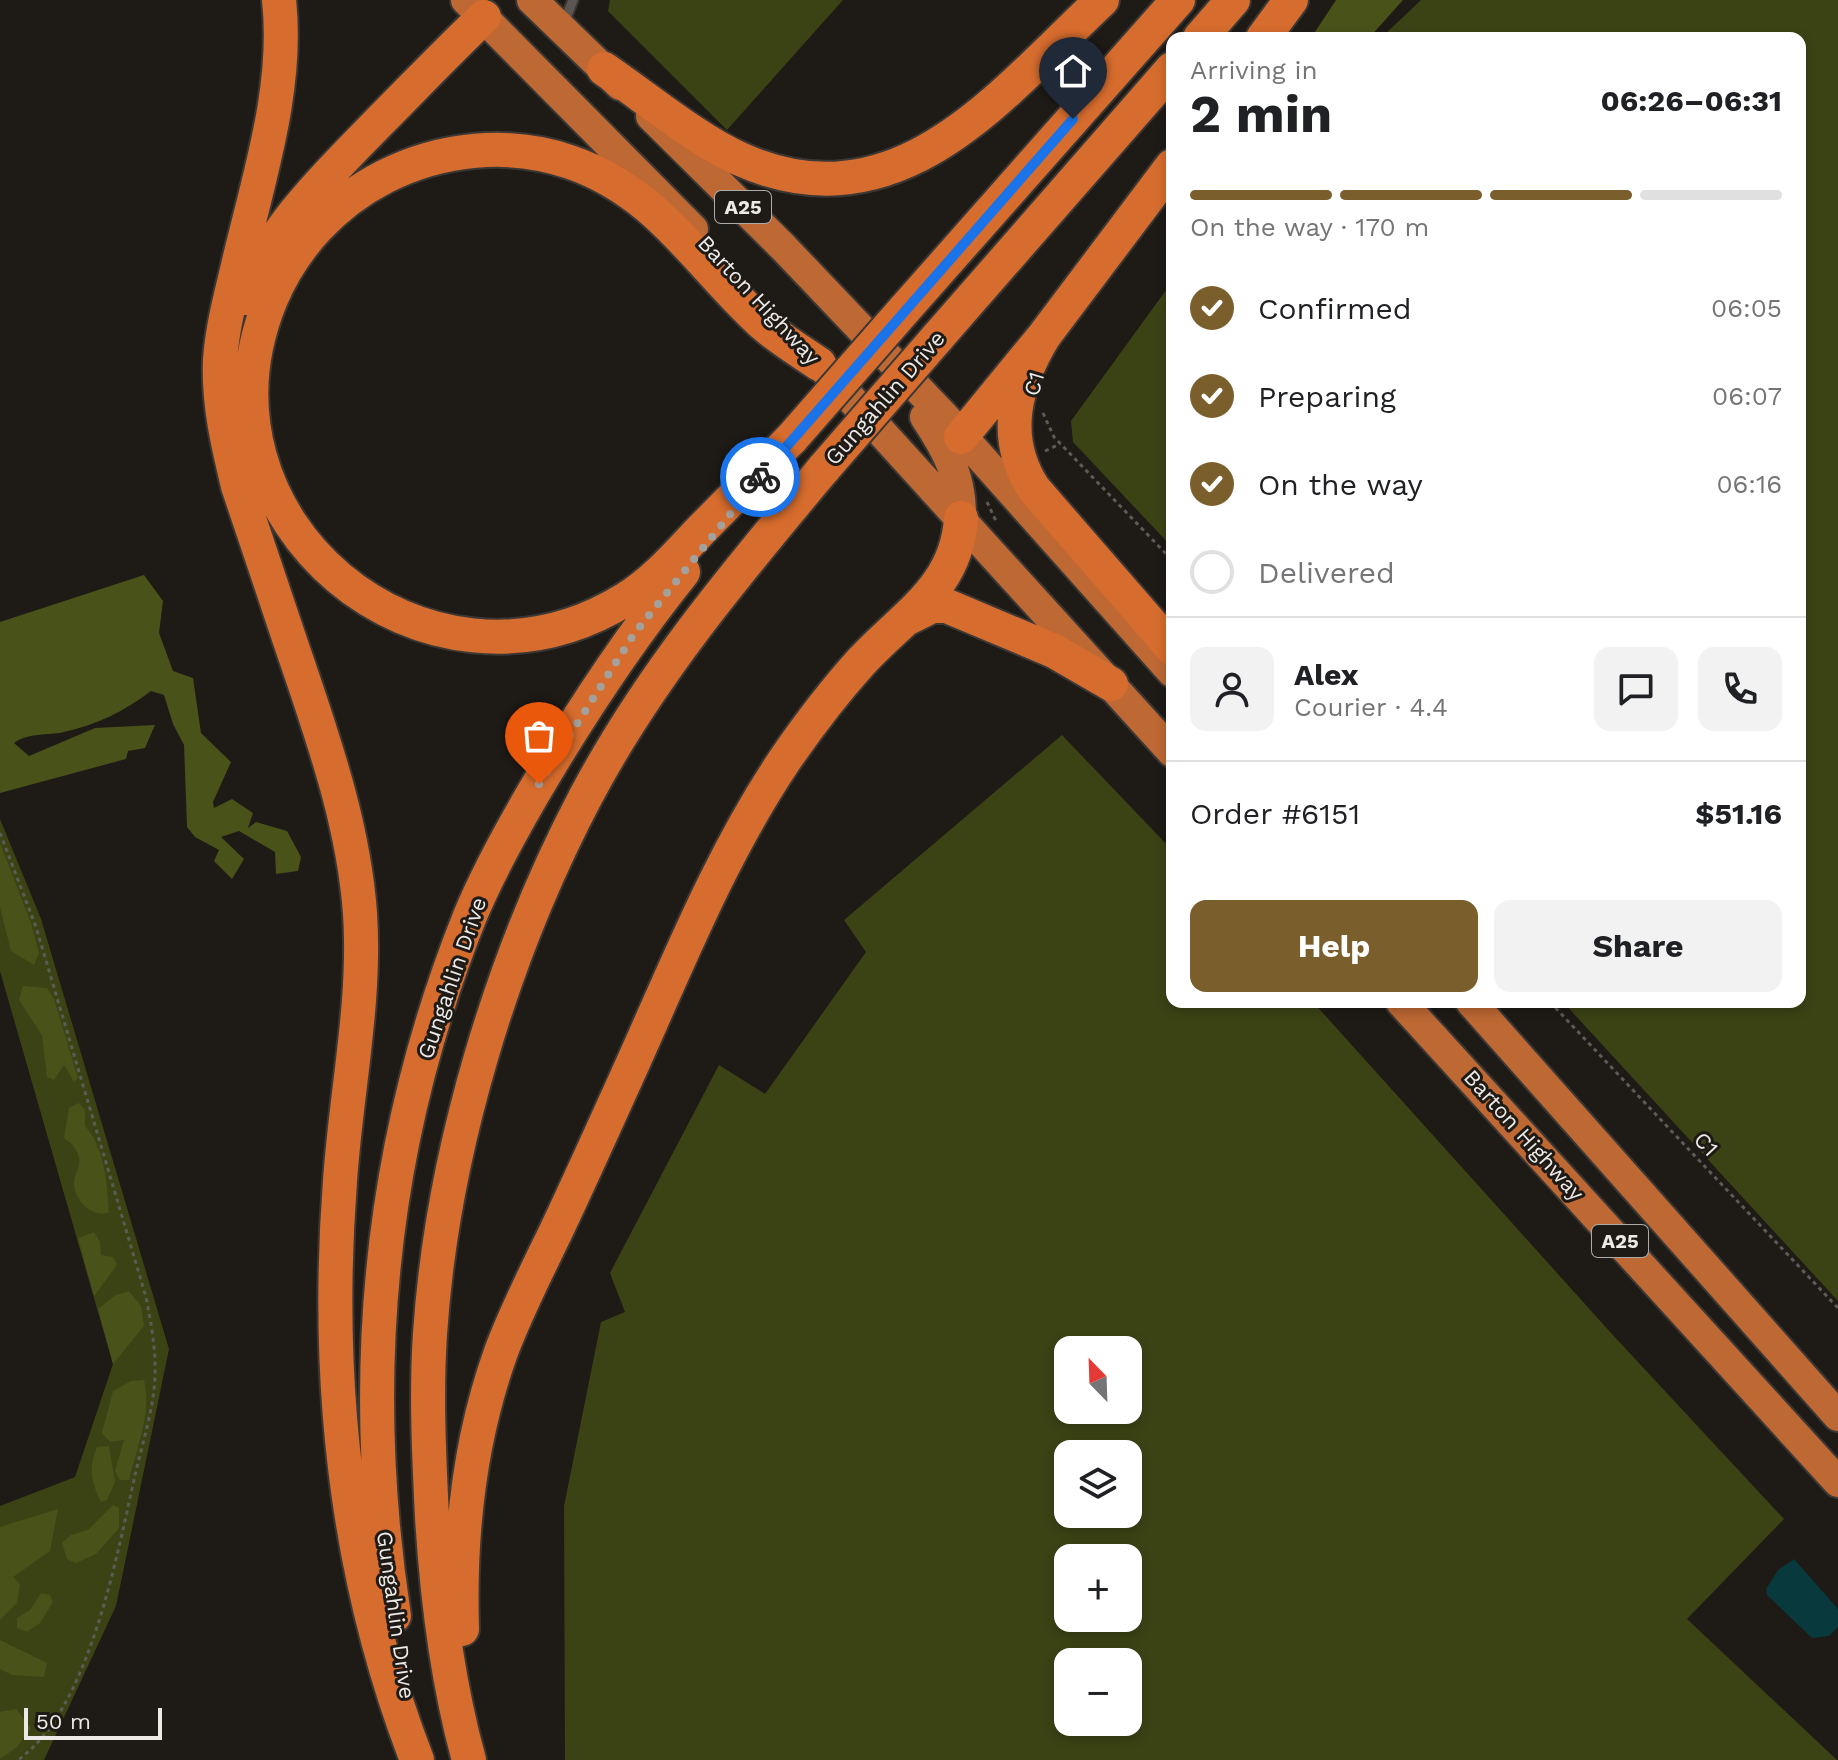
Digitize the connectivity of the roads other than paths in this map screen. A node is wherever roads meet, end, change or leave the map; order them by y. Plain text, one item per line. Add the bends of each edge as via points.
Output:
1 (279, 0) edge
2 (1102, 0) edge
3 (1178, 0) edge
4 (1233, 0) edge
5 (1291, 0) edge
6 (475, 8) edge
7 (555, 11) edge
8 (1205, 32) edge
9 (1267, 32) edge
10 (604, 69) junction
11 (1166, 76) edge
12 (1166, 174) edge
13 (1044, 336) junction
14 (819, 364) junction
15 (223, 412) junction
16 (792, 438) junction
17 (890, 442) junction
18 (953, 443) junction
19 (1005, 464) junction
20 (961, 518) junction
21 (894, 628) junction
22 (1166, 641) edge
23 (1166, 665) edge
24 (1111, 684) junction
25 (1166, 745) edge
26 (1406, 1008) edge
27 (1476, 1008) edge
28 (1838, 1416) edge
29 (1838, 1482) edge
30 (419, 1760) edge
31 (471, 1760) edge

1 - 15 highway via 282,27 275,105 224,333
2 - 10 highway via 959,132 912,160 869,173 816,177 750,163
3 - 16 highway, Gungahlin Drive, bridge
4 - 8 highway
5 - 9 highway
6 - 7 highway via 525,5
6 - 14 highway, Barton Highway / A25 via 654,187
6 - 15 highway via 271,246 251,284 234,337
7 - 10 highway, A25
10 - 18 highway, A25 via 880,349
11 - 31 highway, Gungahlin Drive, bridge via 715,599 627,726 551,865 491,1025 452,1182 430,1334 435,1567 447,1661
12 - 13 highway
13 - 18 highway
13 - 19 highway via 1015,398
14 - 16 highway via 763,324 662,216 630,191 567,161 497,150 456,153 401,169 332,213 285,270 263,320 255,355 257,442 268,480 294,531 334,575 371,602 410,621 457,633 540,633 586,619 625,599 660,572
14 - 17 highway, Barton Highway / A25
15 - 30 highway via 238,486 328,754 355,865 362,953 340,1178 334,1356 356,1540 395,1698
16 - 30 highway, Gungahlin Drive via 634,634 554,758 471,914 414,1087 383,1257 376,1349 387,1568
17 - 18 highway via 928,453
17 - 20 highway, Barton Highway / A25
18 - 19 highway, A25
18 - 20 highway
19 - 22 highway via 1034,489
19 - 23 highway, A25
20 - 21 highway via 957,551 945,575
20 - 24 highway, Barton Highway / A25
21 - 24 highway via 920,611 947,606 1054,651
21 - 31 highway via 807,728 733,846 501,1352 476,1443 463,1529 462,1645
24 - 25 highway, Barton Highway / A25
26 - 29 highway, Barton Highway / A25
27 - 28 highway, A25

